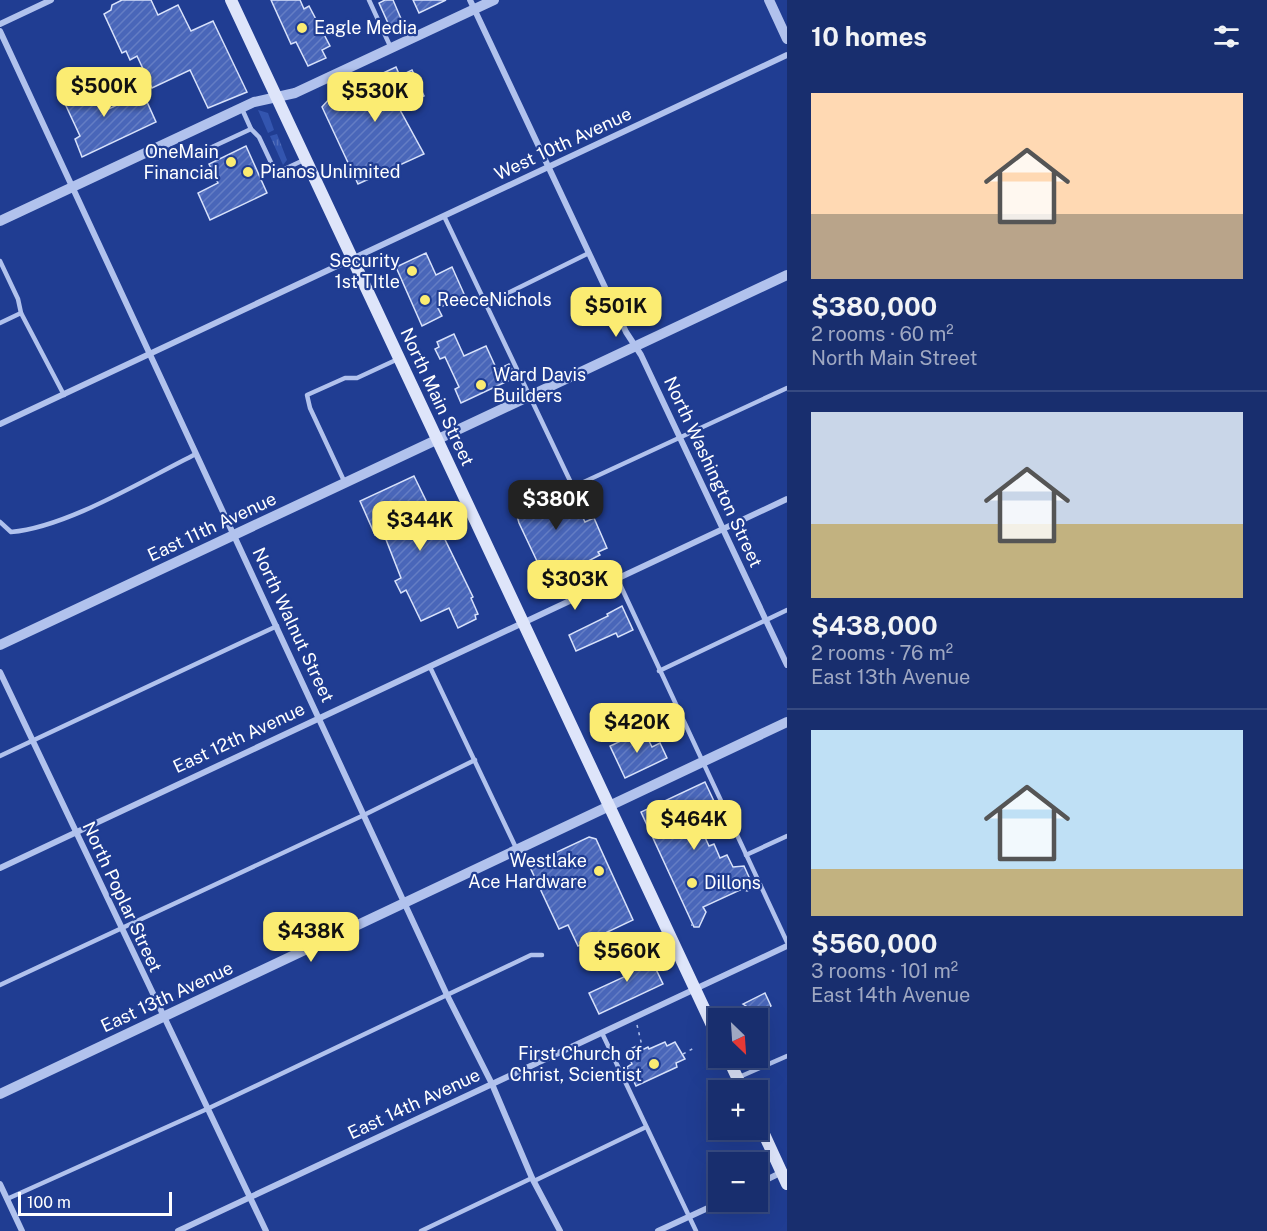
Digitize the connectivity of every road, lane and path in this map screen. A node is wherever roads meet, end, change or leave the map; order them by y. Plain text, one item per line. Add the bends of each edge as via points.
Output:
1 (51, 0) edge
2 (231, 0) edge
3 (369, 0) edge
4 (494, 0) edge
5 (769, 0) edge
6 (472, 5) edge
7 (0, 24) edge
8 (0, 31) edge
9 (787, 39) edge
10 (391, 48) junction
11 (787, 55) edge
12 (276, 97) junction
13 (242, 108) junction
14 (251, 129) junction
15 (210, 148) dead end
16 (306, 159) junction
17 (548, 168) junction
18 (72, 188) junction
19 (444, 216) junction
20 (0, 221) edge
21 (589, 253) junction
22 (352, 259) junction
23 (0, 261) edge
24 (787, 275) edge
25 (486, 304) junction
26 (21, 313) junction
27 (0, 323) edge
28 (634, 346) junction
29 (150, 355) junction
30 (399, 358) junction
31 (787, 388) edge
32 (64, 394) junction
33 (530, 395) junction
34 (0, 424) edge
35 (680, 437) junction
36 (437, 439) junction
37 (196, 454) junction
38 (345, 483) junction
39 (787, 499) edge
40 (0, 522) edge
41 (723, 528) junction
42 (233, 535) junction
43 (617, 578) junction
44 (787, 610) edge
45 (766, 620) junction
46 (523, 622) junction
47 (277, 626) junction
48 (0, 645) edge
49 (787, 665) edge
50 (430, 667) junction
51 (659, 671) junction
52 (0, 672) edge
53 (319, 717) junction
54 (787, 722) edge
55 (32, 741) junction
56 (0, 756) edge
57 (475, 760) junction
58 (702, 762) junction
59 (609, 806) junction
60 (364, 815) junction
61 (75, 832) junction
62 (787, 836) edge
63 (517, 850) junction
64 (746, 855) junction
65 (0, 868) edge
66 (404, 903) junction
67 (120, 929) junction
68 (787, 944) edge
69 (542, 955) dead end
70 (0, 985) edge
71 (696, 990) junction
72 (447, 995) junction
73 (708, 1016) edge
74 (162, 1017) junction
75 (634, 1018) junction
76 (602, 1033) junction
77 (696, 1047) dead end
78 (644, 1050) dead end
79 (683, 1054) dead end
80 (787, 1056) edge
81 (732, 1068) edge
82 (737, 1078) joint
83 (492, 1084) junction
84 (0, 1094) edge
85 (207, 1109) junction
86 (646, 1127) junction
87 (767, 1140) edge
88 (785, 1176) edge
89 (533, 1180) junction
90 (768, 1181) edge
91 (0, 1184) edge
92 (250, 1198) junction
93 (7, 1199) junction
94 (708, 1208) edge
95 (690, 1216) junction
96 (22, 1231) edge
97 (178, 1231) edge
98 (266, 1231) edge
99 (422, 1231) edge
100 (560, 1231) edge
101 (658, 1231) edge
102 (696, 1231) edge

1 - 7 street
2 - 12 main road, North Main Street
3 - 10 lane
4 - 6 street
5 - 9 street
6 - 10 street
6 - 17 street, North Washington Street
8 - 18 street, North Walnut Street
10 - 12 street via 295,93
11 - 17 street, West 10th Avenue
12 - 13 street
12 - 16 main road, North Main Street
13 - 14 lane
13 - 18 street
14 - 15 lane
14 - 16 lane via 260,137 276,173
16 - 22 main road, North Main Street
17 - 19 street, West 10th Avenue
17 - 21 street, North Washington Street
18 - 20 street
18 - 29 street, North Walnut Street
19 - 22 street, West 10th Avenue
19 - 25 lane
21 - 25 lane
21 - 28 street, North Washington Street
22 - 29 street, West 10th Avenue
22 - 30 main road, North Main Street
23 - 26 lane
24 - 28 street, East 11th Avenue
25 - 33 lane
26 - 27 lane
26 - 32 lane
28 - 33 street, East 11th Avenue
28 - 35 street, North Washington Street
29 - 32 street, West 10th Avenue
29 - 37 street, North Walnut Street
30 - 36 main road, North Main Street
30 - 38 lane via 307,395
31 - 35 lane
32 - 34 street, West 10th Avenue
33 - 35 lane via 573,487
33 - 36 street, East 11th Avenue
35 - 41 street, North Washington Street
36 - 38 street, East 11th Avenue
36 - 46 main road, North Main Street
37 - 40 lane via 38,529 11,532
37 - 42 street, North Walnut Street
38 - 42 street, East 11th Avenue
39 - 41 street, East 12th Avenue
41 - 43 street, East 12th Avenue
41 - 45 street, North Washington Street
42 - 47 street, North Walnut Street
42 - 48 street, East 11th Avenue
43 - 46 street, East 12th Avenue
43 - 51 lane
44 - 45 lane
45 - 49 street, North Washington Street
45 - 51 lane
46 - 50 street, East 12th Avenue
46 - 59 main road, North Main Street
47 - 53 street, North Walnut Street
47 - 55 lane
50 - 53 street, East 12th Avenue
50 - 57 lane
51 - 58 lane
52 - 55 street, North Poplar Street
53 - 60 street, North Walnut Street
53 - 61 street, East 12th Avenue
54 - 58 street, East 13th Avenue
55 - 56 lane
55 - 61 street, North Poplar Street
57 - 60 lane
57 - 63 lane
58 - 59 street, East 13th Avenue
58 - 64 lane
59 - 63 street, East 13th Avenue
59 - 71 main road, North Main Street
60 - 66 street, North Walnut Street
60 - 67 lane
61 - 65 street, East 12th Avenue
61 - 67 street, North Poplar Street
62 - 64 lane
63 - 66 street, East 13th Avenue
64 - 68 lane
66 - 72 street, North Walnut Street
66 - 74 street, East 13th Avenue
67 - 70 lane
67 - 74 street, North Poplar Street
68 - 71 street, East 14th Avenue
69 - 72 lane via 531,955
71 - 73 main road, North Main Street
71 - 75 street, East 14th Avenue
72 - 83 street, North Walnut Street
72 - 85 lane
74 - 84 street, East 13th Avenue
74 - 85 street, North Poplar Street
75 - 76 street, East 14th Avenue
75 - 78 path
76 - 83 street, East 14th Avenue
76 - 86 lane
77 - 79 path
80 - 82 lane
81 - 82 main road
83 - 89 street, North Walnut Street
83 - 92 street, East 14th Avenue
85 - 92 street, North Poplar Street
85 - 93 lane
86 - 89 lane
86 - 95 lane
87 - 88 main road
88 - 90 street
89 - 99 lane
89 - 100 street, North Walnut Street
91 - 93 street
92 - 97 street, East 14th Avenue
92 - 98 street, North Poplar Street
93 - 96 street
94 - 95 street
95 - 101 street
95 - 102 lane

